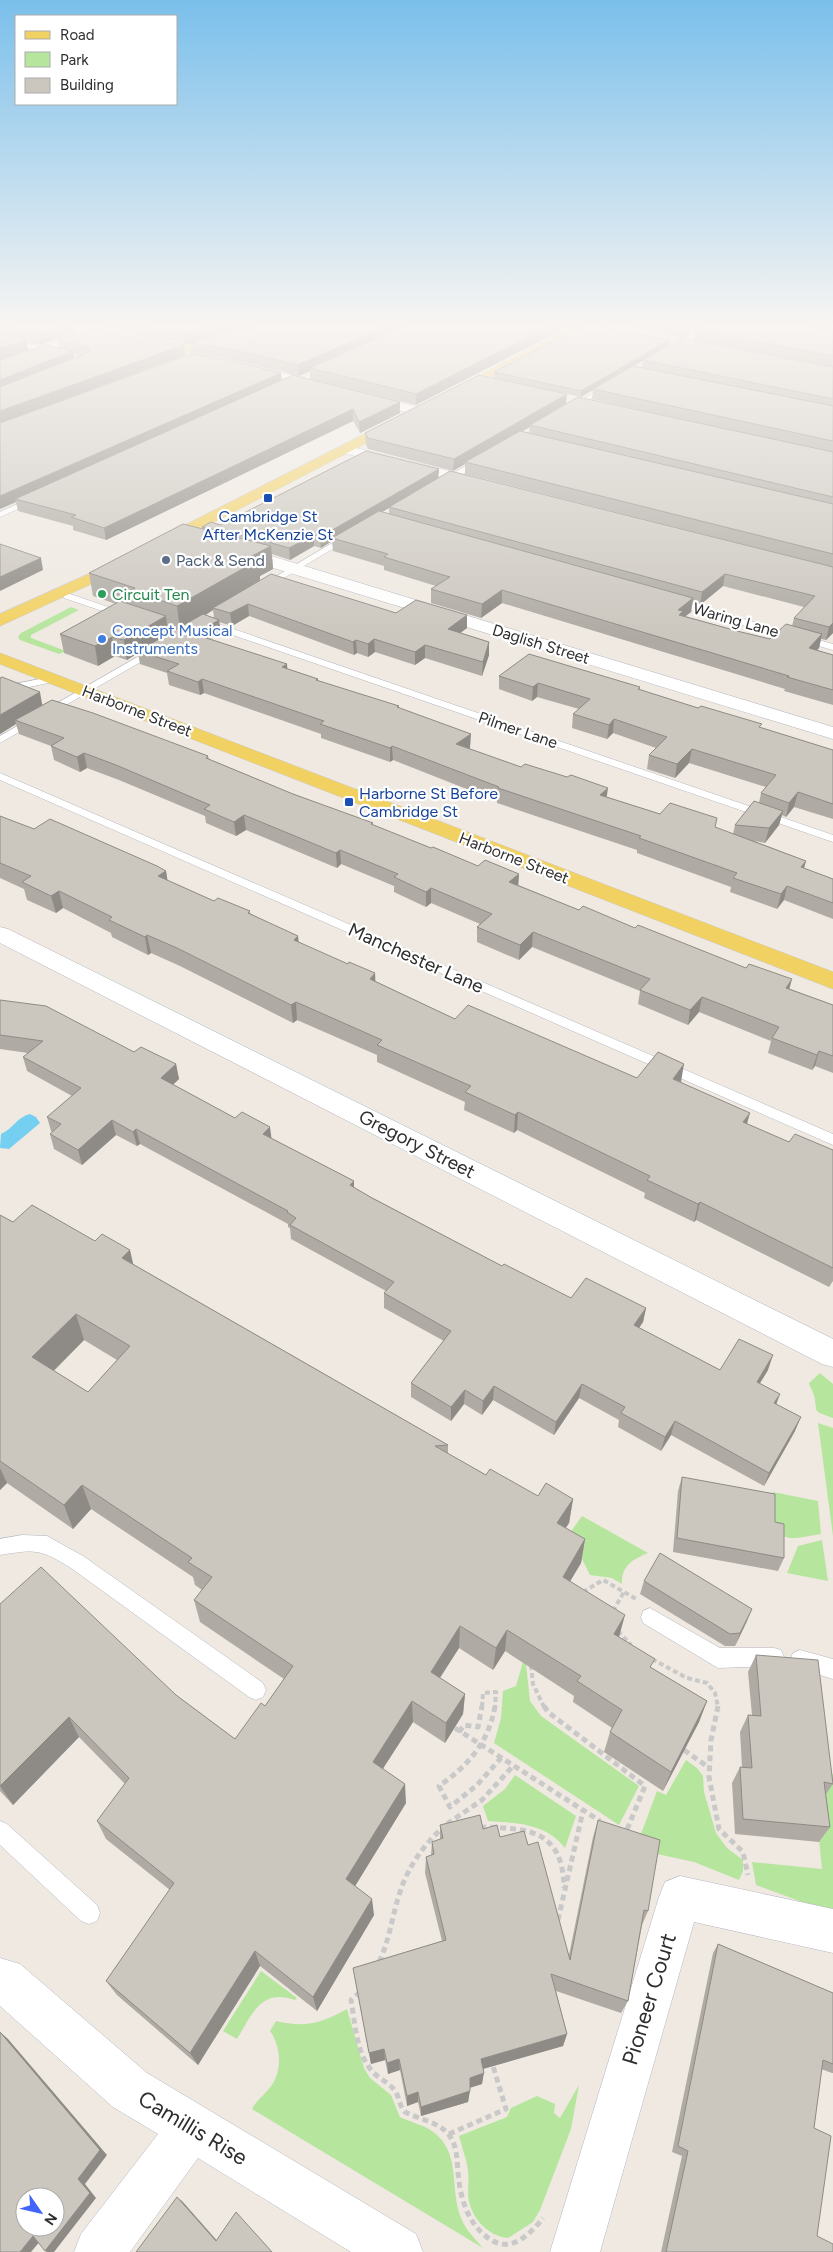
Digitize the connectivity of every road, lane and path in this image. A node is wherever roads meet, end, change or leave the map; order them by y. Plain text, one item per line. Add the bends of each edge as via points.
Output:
1 (387, 427) edge
2 (344, 449) junction
3 (487, 456) edge
4 (453, 476) junction
5 (434, 488) edge
6 (498, 488) edge
7 (44, 495) edge
8 (0, 515) edge
9 (353, 535) edge
10 (220, 545) edge
11 (150, 550) edge
12 (133, 558) edge
13 (296, 568) junction
14 (83, 584) junction
15 (255, 592) edge
16 (67, 596) junction
17 (663, 599) edge
18 (109, 611) junction
19 (99, 616) edge
20 (136, 620) edge
21 (0, 621) edge
22 (204, 621) edge
23 (0, 634) edge
24 (0, 644) edge
25 (165, 644) edge
26 (833, 647) edge
27 (0, 658) edge
28 (55, 679) junction
29 (92, 687) junction
30 (0, 690) edge
31 (833, 734) edge
32 (0, 740) edge
33 (0, 776) edge
34 (833, 839) edge
35 (0, 934) edge
36 (833, 964) edge
37 (833, 981) edge
38 (833, 1140) edge
39 (833, 1354) edge
40 (0, 1547) edge
41 (624, 1592) junction
42 (580, 1594) edge
43 (646, 1610) joint
44 (612, 1616) edge
45 (614, 1625) edge
46 (636, 1649) edge
47 (644, 1655) edge
48 (531, 1658) edge
49 (833, 1669) edge
50 (256, 1690) dead end
51 (482, 1745) junction
52 (684, 1750) edge
53 (501, 1758) junction
54 (513, 1766) junction
55 (709, 1767) junction
56 (583, 1811) junction
57 (608, 1826) edge
58 (471, 1827) edge
59 (0, 1831) edge
60 (616, 1831) edge
61 (748, 1880) dead end
62 (563, 1901) junction
63 (89, 1913) dead end
64 (557, 1927) edge
65 (833, 1931) edge
66 (375, 1970) edge
67 (2, 1980) edge
68 (363, 1989) edge
69 (493, 2066) edge
70 (192, 2127) junction
71 (449, 2134) junction
72 (546, 2213) dead end
73 (99, 2252) edge
74 (398, 2252) edge
75 (575, 2252) edge

1 - 2 main road
2 - 4 street
2 - 11 main road via 190,536
3 - 4 lane
4 - 5 lane
4 - 6 street
7 - 8 lane
9 - 13 lane
10 - 13 street, Daglish Street
12 - 14 main road
13 - 15 lane
13 - 31 street, Daglish Street
14 - 16 main road
14 - 21 main road via 44,598
16 - 18 lane
16 - 23 main road
17 - 26 lane, Waring Lane
18 - 19 lane
18 - 20 lane
22 - 34 lane, Pilmer Lane
24 - 29 main road, Harborne Street
25 - 29 lane
27 - 28 main road, Harborne Street
28 - 29 main road, Harborne Street
28 - 30 lane
29 - 32 lane
29 - 36 main road, Harborne Street
29 - 37 main road, Harborne Street
33 - 38 lane, Manchester Lane
35 - 39 street, Gregory Street
40 - 50 lane via 22,1543 47,1544
41 - 42 path via 603,1580
41 - 43 path
41 - 44 path
43 - 49 lane via 718,1658 786,1658
45 - 46 path
47 - 55 path via 686,1678 700,1680 712,1687 718,1705
48 - 60 path via 533,1685 538,1700 548,1712 645,1786 624,1836
51 - 51 path via 494,1720 496,1692 483,1693 478,1727 464,1725 457,1730
51 - 53 path
51 - 53 path via 473,1758 439,1786 450,1807 462,1799
52 - 55 path
53 - 54 path
54 - 56 path
54 - 66 path via 482,1800 444,1826 421,1849 401,1889 388,1945
55 - 61 path via 719,1829 743,1852
56 - 57 path
56 - 62 path
58 - 62 path via 516,1829 554,1845 564,1865
59 - 63 lane
62 - 64 path
65 - 75 street, Pioneer Court via 680,1897
67 - 70 street, Camillis Rise via 130,2090
68 - 71 path via 351,2000 365,2057 372,2071 395,2090 405,2112 434,2123
69 - 71 path via 506,2109
70 - 73 street
70 - 74 street, Camillis Rise
71 - 72 path via 456,2152 466,2211 487,2238 502,2246 511,2245 527,2235

